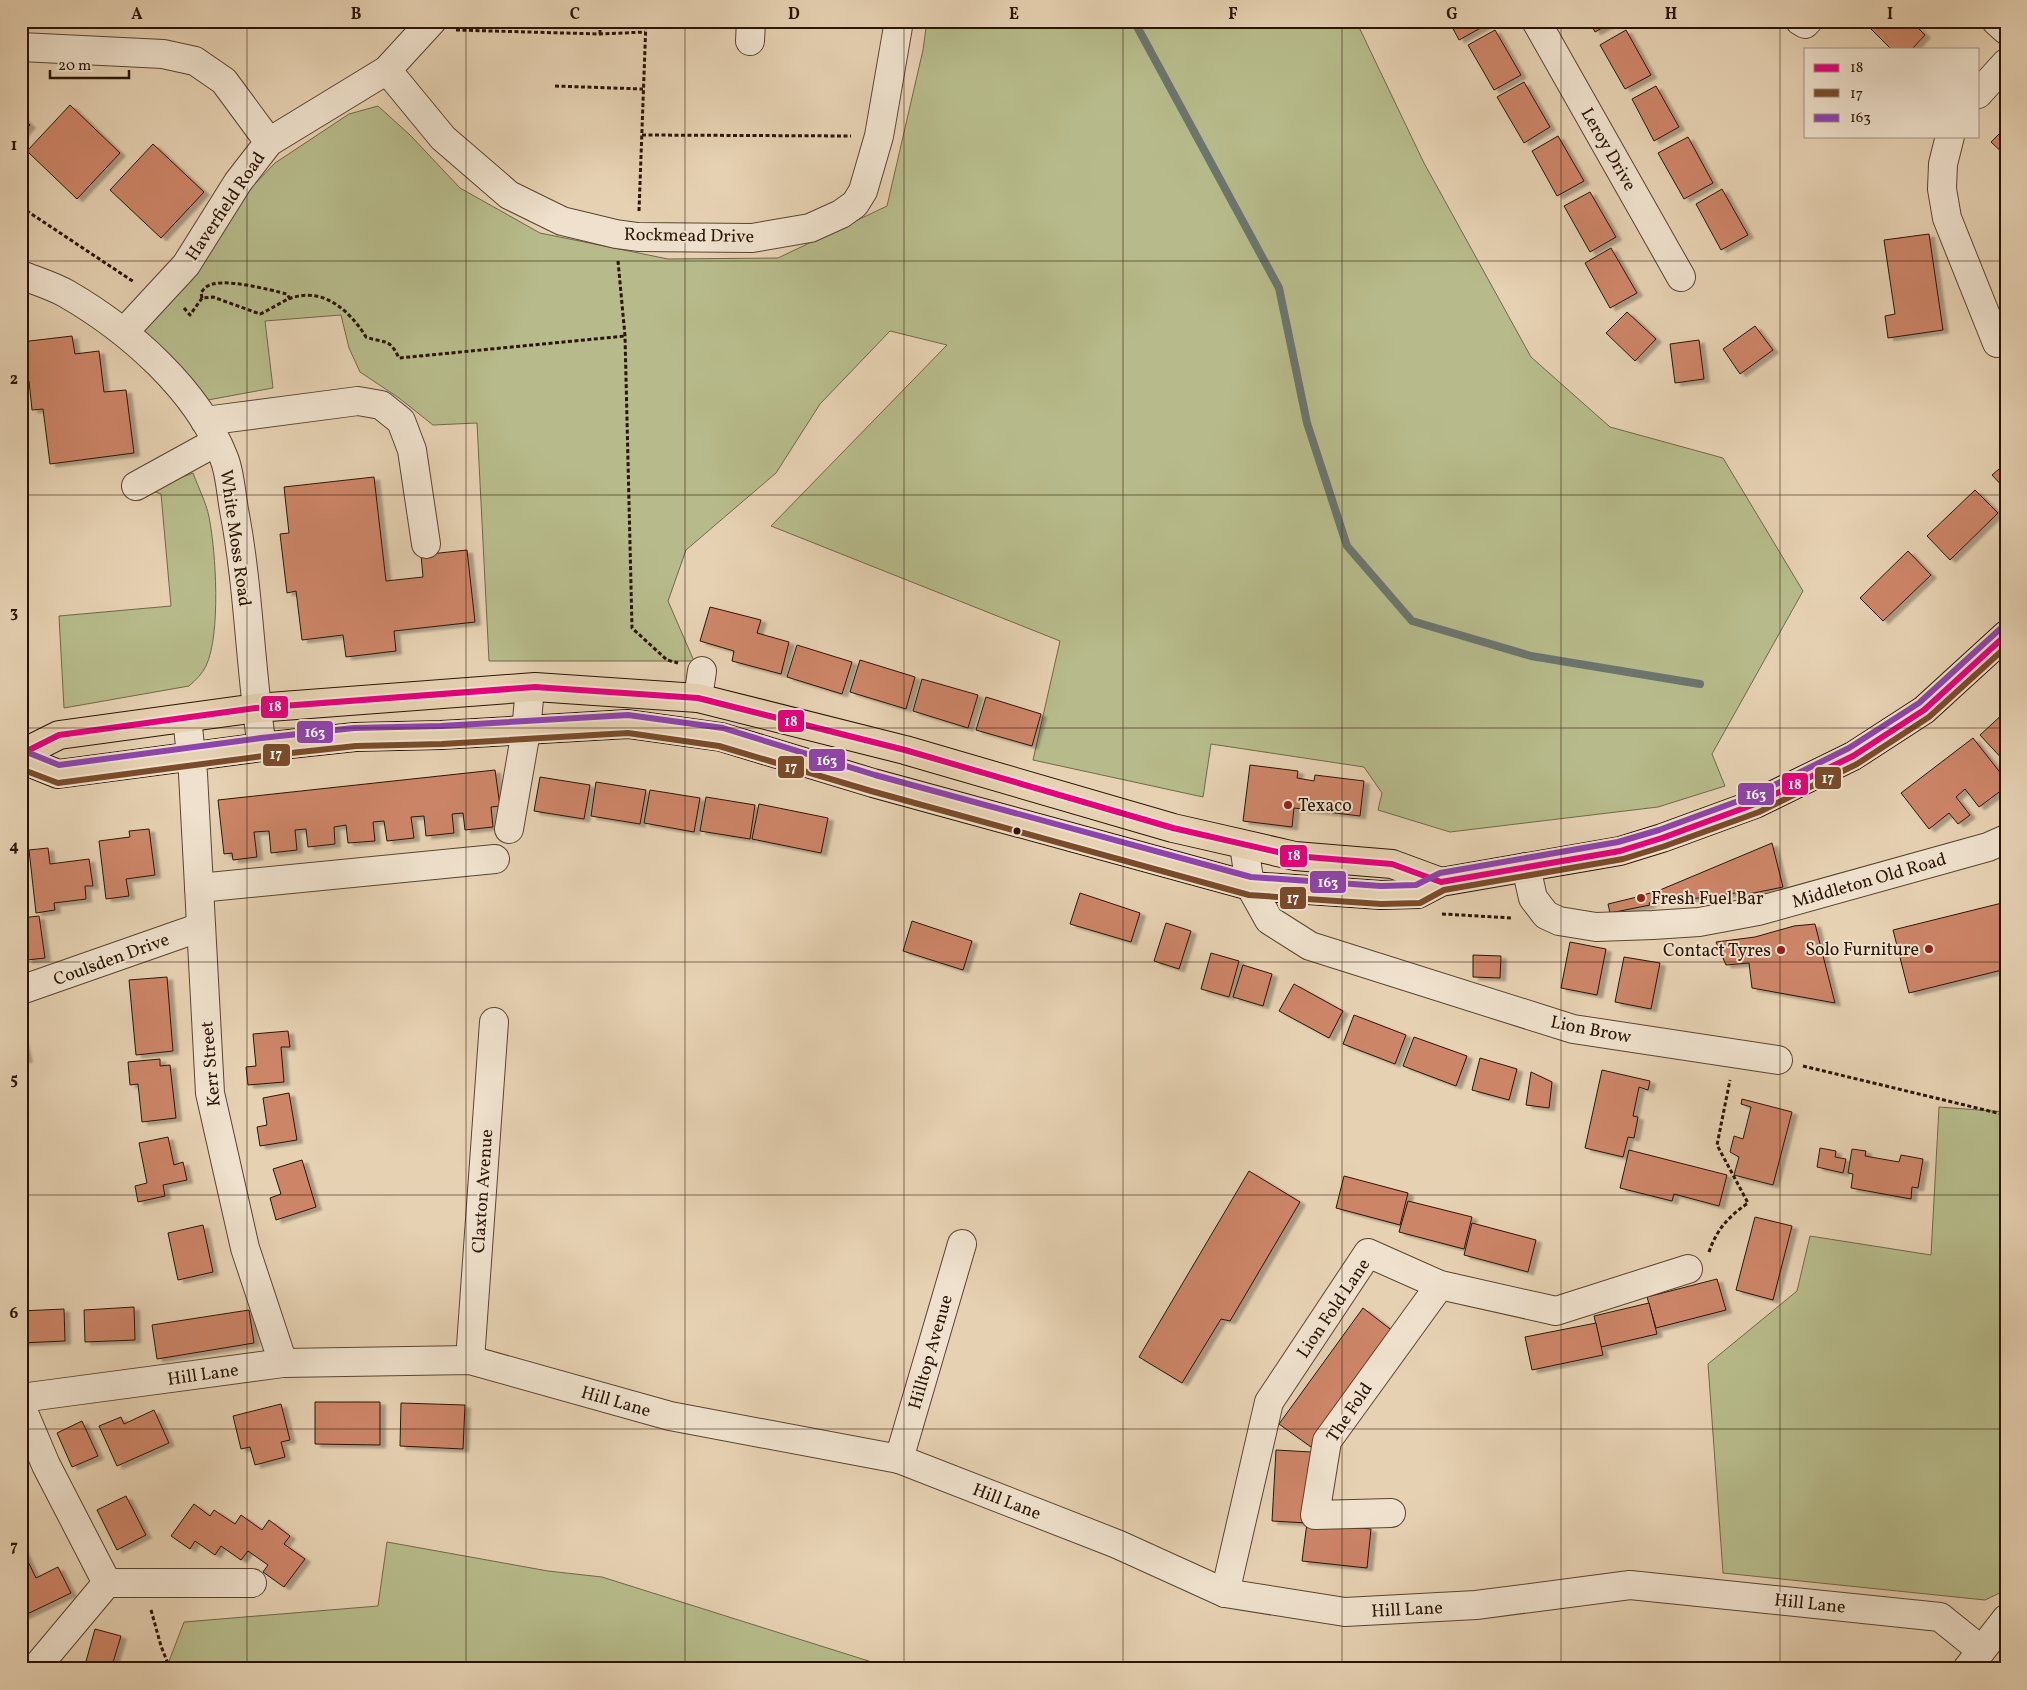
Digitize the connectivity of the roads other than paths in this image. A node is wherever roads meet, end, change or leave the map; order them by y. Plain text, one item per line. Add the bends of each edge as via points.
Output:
1 (899, 21) edge
2 (1536, 21) edge
3 (1800, 21) edge
4 (1808, 21) edge
5 (1996, 21) edge
6 (429, 25) edge
7 (2006, 30) edge
8 (21, 47) edge
9 (2006, 62) edge
10 (387, 70) junction
11 (1980, 92) edge
12 (1950, 138) edge
13 (269, 142) junction
14 (21, 275) edge
15 (1682, 276) dead end
16 (124, 332) junction
17 (1997, 343) dead end
18 (211, 432) junction
19 (136, 486) dead end
20 (426, 544) dead end
21 (2006, 635) edge
22 (702, 671) road end
23 (530, 688) junction
24 (698, 698) junction
25 (256, 708) junction
26 (187, 718) junction
27 (526, 730) junction
28 (262, 747) junction
29 (21, 754) edge
30 (192, 756) junction
31 (21, 759) edge
32 (509, 828) dead end
33 (2006, 839) edge
34 (1244, 844) junction
35 (495, 859) dead end
36 (1526, 867) junction
37 (1441, 882) junction
38 (1250, 886) junction
39 (199, 888) junction
40 (201, 927) junction
41 (21, 990) edge
42 (494, 1022) dead end
43 (1778, 1060) road end
44 (962, 1244) dead end
45 (1688, 1269) road end
46 (1440, 1285) junction
47 (470, 1360) junction
48 (283, 1363) junction
49 (21, 1398) edge
50 (21, 1406) edge
51 (899, 1459) junction
52 (1391, 1513) dead end
53 (107, 1583) junction
54 (252, 1583) dead end
55 (1225, 1593) junction
56 (1990, 1645) edge
57 (35, 1669) edge

1 - 10 street, Rockmead Drive via 879,136 863,191 855,204 824,224 752,238 627,235 562,221 509,194 443,138
2 - 15 street, Leroy Drive
3 - 4 street via 1805,24
5 - 7 street
6 - 10 street, Haverfield Road
8 - 13 street via 162,54 195,61 224,81
9 - 11 street
10 - 13 street, Haverfield Road
12 - 17 street via 1943,164 1942,189 1947,218
13 - 16 street, Haverfield Road via 238,182 186,265
14 - 16 street, White Moss Road via 66,293
16 - 18 street, White Moss Road via 174,380
18 - 19 street
18 - 20 street via 358,401 381,405 401,421 412,450
18 - 25 street, White Moss Road via 225,459 240,540
21 - 36 main road via 1924,710 1853,756 1804,781 1755,804 1620,851
22 - 24 street
23 - 24 main road
23 - 25 main road
23 - 27 street
24 - 34 main road via 905,750 1173,828
25 - 26 main road
25 - 28 street, White Moss Road
26 - 29 main road via 59,735
26 - 30 street, Kerr Street
27 - 28 main road via 355,737
27 - 32 street
27 - 38 main road via 628,724 721,737 873,783
28 - 30 main road
30 - 31 main road via 58,774
30 - 39 street, Kerr Street
33 - 36 street, Middleton Old Road via 1988,847 1758,911 1699,922 1653,925 1596,927 1559,921 1540,910 1533,898
34 - 37 main road via 1295,856 1392,864
34 - 38 street, Lion Brow
35 - 39 street
36 - 37 main road
37 - 38 main road via 1418,894 1381,895
38 - 43 street, Lion Brow via 1269,920 1310,946 1573,1029
39 - 40 street, Kerr Street
40 - 41 street, Coulsden Drive
40 - 48 street, Kerr Street via 210,1093 246,1248
42 - 47 street, Claxton Avenue
44 - 51 street, Hilltop Avenue
45 - 46 street, Lion Fold Lane via 1556,1310
46 - 52 street, The Fold via 1327,1440 1315,1515
46 - 55 street, Lion Fold Lane via 1368,1253 1269,1402
47 - 48 street, Hill Lane
47 - 51 street, Hill Lane via 670,1416
48 - 49 street, Hill Lane
50 - 53 street via 46,1465
51 - 55 street, Hill Lane via 1117,1544
53 - 54 street
53 - 57 street
55 - 56 street, Hill Lane via 1345,1612 1476,1605 1630,1585 1940,1617

